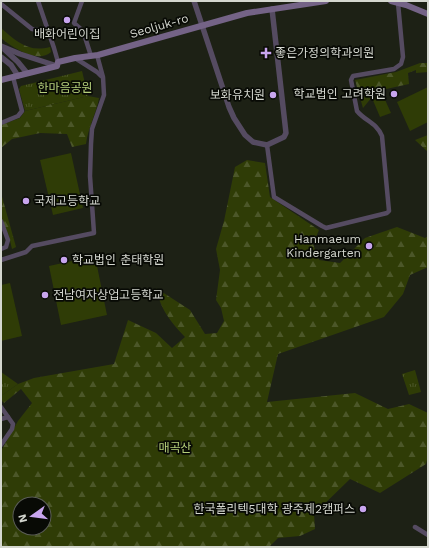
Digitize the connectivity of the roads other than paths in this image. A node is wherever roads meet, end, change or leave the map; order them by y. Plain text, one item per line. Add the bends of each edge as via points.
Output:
1 (38, 1) edge
2 (82, 1) edge
3 (194, 1) edge
4 (317, 1) edge
5 (326, 1) edge
6 (391, 1) edge
7 (403, 3) edge
8 (1, 4) edge
9 (272, 9) junction
10 (428, 14) edge
11 (203, 25) junction
12 (47, 28) junction
13 (1, 46) edge
14 (94, 56) junction
15 (1, 57) edge
16 (75, 58) junction
17 (57, 64) junction
18 (27, 73) junction
19 (16, 76) junction
20 (102, 77) junction
21 (1, 80) edge
22 (1, 123) edge
23 (267, 145) junction
24 (1, 222) edge
25 (1, 249) edge
26 (1, 260) edge
27 (1, 407) edge
28 (8, 417) junction
29 (1, 419) edge
30 (1, 445) edge
31 (415, 527) dead end
32 (428, 535) edge

1 - 12 street
2 - 14 street via 74,23 83,31
3 - 11 street
4 - 5 main road, Seoljuk-ro
4 - 9 main road, Seoljuk-ro
6 - 7 main road
7 - 10 main road
7 - 23 street via 401,64 394,69 353,76 351,80 360,115 375,125 382,136 388,213 326,228 322,226 274,197
8 - 12 street via 32,29
9 - 11 main road, Seoljuk-ro
9 - 23 street via 286,133 284,137
11 - 14 main road, Seoljuk-ro
11 - 23 street via 234,118 253,142
12 - 17 street
13 - 17 street
13 - 18 street
14 - 16 main road, Seoljuk-ro
14 - 20 street
15 - 19 street via 11,65
16 - 17 main road, Seoljuk-ro
16 - 20 street
17 - 18 main road, Seoljuk-ro
18 - 19 main road, Seoljuk-ro
19 - 21 main road, Seoljuk-ro
19 - 22 street via 22,111 18,116
20 - 26 street via 104,95 92,130 90,176 94,233 32,246 26,252
24 - 25 street via 8,240 6,247
27 - 28 street
28 - 29 street
28 - 30 street via 13,424 12,429
31 - 32 street

